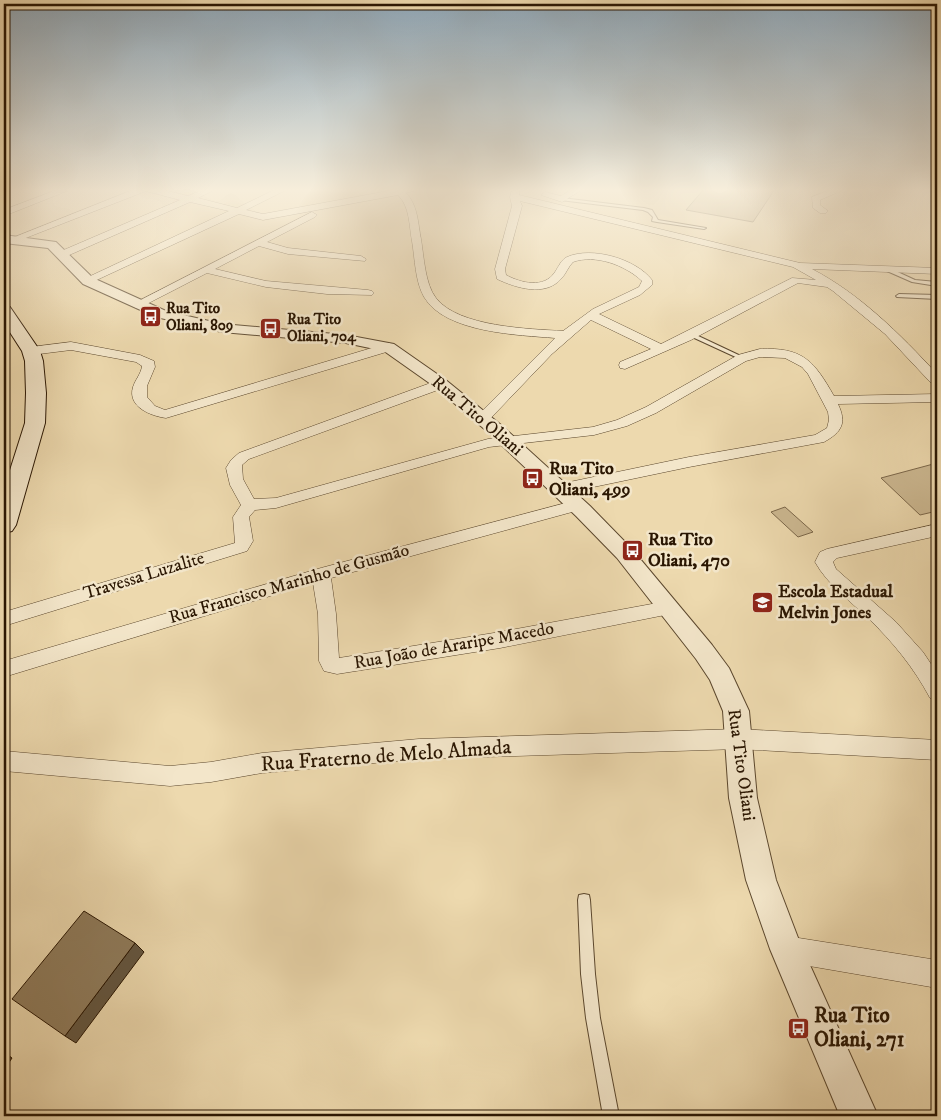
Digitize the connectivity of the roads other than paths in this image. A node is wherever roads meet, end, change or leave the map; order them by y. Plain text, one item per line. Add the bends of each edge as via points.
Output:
1 (24, 241) edge
2 (92, 241) edge
3 (172, 241) edge
4 (261, 241) edge
5 (417, 241) edge
6 (507, 241) edge
7 (706, 241) edge
8 (258, 243) junction
9 (63, 254) junction
10 (361, 259) dead end
11 (793, 264) junction
12 (849, 268) junction
13 (207, 270) junction
14 (889, 270) junction
15 (937, 271) edge
16 (88, 280) junction
17 (796, 280) junction
18 (831, 283) junction
19 (937, 284) edge
20 (368, 293) dead end
21 (899, 296) dead end
22 (937, 297) edge
23 (137, 305) junction
24 (591, 315) junction
25 (8, 323) edge
26 (567, 335) junction
27 (692, 335) junction
28 (388, 347) junction
29 (662, 349) junction
30 (31, 352) junction
31 (742, 358) junction
32 (625, 365) dead end
33 (937, 381) edge
34 (441, 384) junction
35 (937, 398) edge
36 (829, 400) junction
37 (482, 419) junction
38 (508, 440) junction
39 (560, 489) junction
40 (576, 504) junction
41 (250, 505) junction
42 (4, 525) edge
43 (937, 530) edge
44 (321, 574) junction
45 (668, 608) junction
46 (4, 619) edge
47 (4, 669) edge
48 (937, 692) edge
49 (739, 739) junction
50 (937, 750) edge
51 (4, 761) edge
52 (584, 900) dead end
53 (786, 950) junction
54 (937, 974) edge
55 (611, 1116) edge
56 (859, 1116) edge

1 - 9 street, Rua Tito Oliani via 52,246
2 - 9 street
3 - 16 street
4 - 8 street
5 - 26 street via 426,290 435,303 457,317 471,323 521,332
6 - 24 street via 500,269 502,277 514,283 545,285 558,276 568,261 579,257 622,263 647,280 644,290
7 - 11 street
8 - 10 street via 288,251
8 - 13 street
9 - 16 street, Rua Tito Oliani
11 - 12 street
11 - 17 street
11 - 18 street
12 - 14 street
12 - 18 street
13 - 20 street via 260,283
13 - 23 street
14 - 15 street
14 - 19 lane via 914,281
16 - 23 street, Rua Tito Oliani
17 - 18 street
17 - 27 street
18 - 33 street via 873,316
21 - 22 lane
23 - 28 street, Rua Tito Oliani via 204,325 346,339
24 - 26 street
24 - 29 street
25 - 30 main road
26 - 37 street
27 - 29 street
27 - 31 lane
28 - 30 street via 166,414 144,406 139,389 149,368 140,359 71,346
28 - 34 street, Rua Tito Oliani
29 - 32 street
30 - 42 main road via 35,423
31 - 36 street via 755,353 769,353 798,360 813,371
31 - 38 street via 622,423 586,433
34 - 37 street, Rua Tito Oliani
34 - 41 street via 244,456 235,464 233,471
35 - 36 street
36 - 39 street via 837,420 835,428 819,438
37 - 38 street, Rua Tito Oliani
38 - 39 street, Rua Tito Oliani
38 - 41 street via 276,503
39 - 40 street, Rua Tito Oliani
40 - 44 street, Rua Francisco Marinho de Gusmão
40 - 45 street, Rua Tito Oliani via 624,553
41 - 46 street, Travessa Luzalite via 241,517 244,541 241,547
43 - 48 street via 830,554 824,562 830,573 900,637 928,672
44 - 45 street, Rua João de Araripe Macedo via 329,662 336,666 500,640
44 - 47 street, Rua Francisco Marinho de Gusmão
45 - 49 street, Rua Tito Oliani via 720,675 736,711
49 - 50 street, Rua Fraterno de Melo Almada
49 - 51 street, Rua Fraterno de Melo Almada via 419,749 262,763 170,776
49 - 53 street, Rua Tito Oliani via 744,798 761,880
52 - 55 lane via 593,1018
53 - 54 street
53 - 56 street, Rua Tito Oliani

